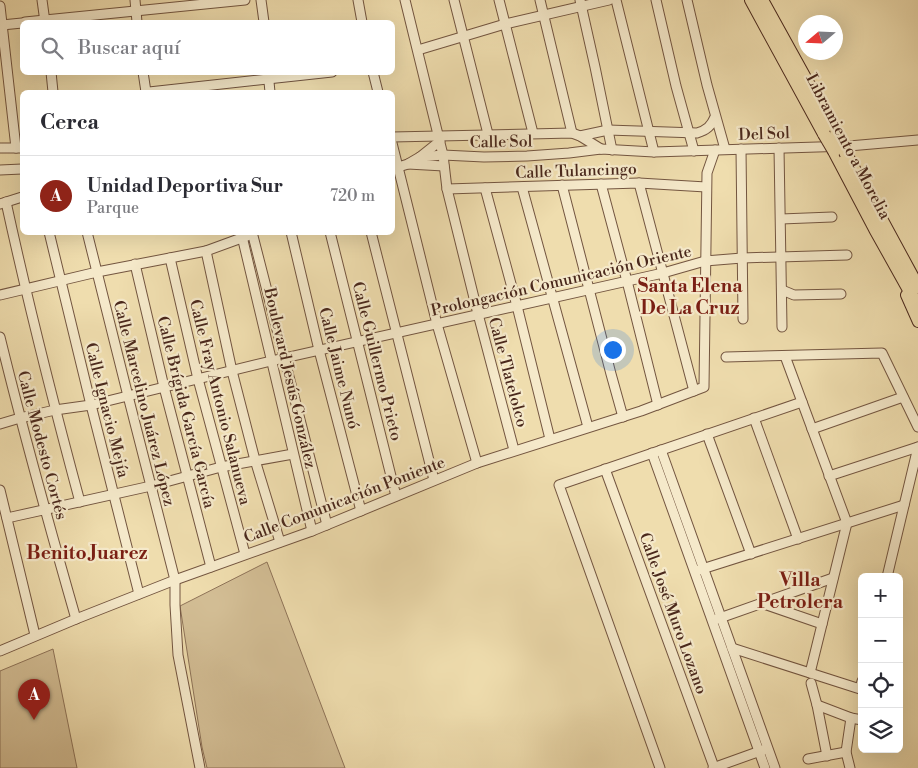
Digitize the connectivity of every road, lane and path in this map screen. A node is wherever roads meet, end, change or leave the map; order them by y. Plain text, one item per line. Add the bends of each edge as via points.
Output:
1 (42, 0) edge
2 (135, 0) edge
3 (245, 0) edge
4 (262, 0) edge
5 (358, 0) edge
6 (406, 0) edge
7 (454, 0) edge
8 (499, 0) edge
9 (540, 0) edge
10 (609, 0) edge
11 (616, 0) edge
12 (656, 0) edge
13 (687, 0) edge
14 (751, 0) edge
15 (762, 0) edge
16 (580, 3) edge
17 (0, 6) edge
18 (136, 11) junction
19 (543, 15) junction
20 (45, 20) edge
21 (62, 20) edge
22 (137, 20) edge
23 (264, 20) edge
24 (362, 20) edge
25 (20, 23) edge
26 (505, 24) junction
27 (2, 25) junction
28 (463, 36) junction
29 (418, 50) junction
30 (51, 75) edge
31 (144, 75) edge
32 (285, 75) edge
33 (374, 75) edge
34 (269, 76) edge
35 (53, 90) edge
36 (147, 90) edge
37 (162, 90) edge
38 (270, 90) edge
39 (378, 90) edge
40 (715, 117) junction
41 (608, 130) junction
42 (649, 131) junction
43 (533, 133) junction
44 (689, 133) junction
45 (488, 134) junction
46 (576, 134) junction
47 (830, 134) junction
48 (395, 137) edge
49 (439, 139) junction
50 (918, 140) edge
51 (0, 148) edge
52 (19, 148) edge
53 (779, 148) junction
54 (600, 149) junction
55 (725, 149) junction
56 (741, 149) junction
57 (612, 150) junction
58 (715, 150) junction
59 (694, 151) junction
60 (395, 152) edge
61 (654, 152) junction
62 (840, 153) junction
63 (443, 155) junction
64 (420, 157) junction
65 (444, 166) junction
66 (400, 167) edge
67 (20, 169) edge
68 (0, 170) edge
69 (639, 183) junction
70 (601, 184) junction
71 (562, 185) junction
72 (522, 187) junction
73 (706, 187) junction
74 (485, 188) junction
75 (447, 190) junction
76 (20, 198) edge
77 (3, 203) edge
78 (832, 217) dead end
79 (781, 219) junction
80 (875, 229) junction
81 (50, 235) edge
82 (88, 235) edge
83 (241, 235) edge
84 (253, 235) edge
85 (293, 235) edge
86 (331, 235) edge
87 (372, 235) edge
88 (895, 244) junction
89 (206, 251) junction
90 (847, 256) dead end
91 (781, 257) junction
92 (170, 258) junction
93 (742, 258) junction
94 (706, 262) junction
95 (135, 264) junction
96 (97, 272) junction
97 (663, 273) junction
98 (60, 280) junction
99 (918, 280) edge
100 (627, 281) junction
101 (918, 287) edge
102 (25, 289) junction
103 (589, 289) junction
104 (782, 290) junction
105 (841, 294) dead end
106 (0, 295) edge
107 (553, 298) junction
108 (517, 306) junction
109 (918, 306) edge
110 (478, 314) junction
111 (743, 319) dead end
112 (918, 322) edge
113 (437, 324) junction
114 (782, 327) dead end
115 (397, 333) junction
116 (0, 337) edge
117 (358, 342) junction
118 (319, 350) junction
119 (785, 356) junction
120 (726, 357) dead end
121 (284, 358) junction
122 (271, 361) junction
123 (232, 370) junction
124 (198, 379) junction
125 (164, 387) junction
126 (694, 391) junction
127 (128, 396) junction
128 (903, 397) junction
129 (802, 402) junction
130 (91, 405) junction
131 (658, 405) junction
132 (55, 410) junction
133 (624, 416) junction
134 (20, 418) junction
135 (754, 418) junction
136 (0, 424) edge
137 (588, 427) junction
138 (918, 427) edge
139 (812, 429) junction
140 (707, 434) junction
141 (550, 439) junction
142 (918, 447) edge
143 (514, 450) junction
144 (662, 450) junction
145 (652, 453) junction
146 (293, 454) junction
147 (255, 460) junction
148 (476, 463) junction
149 (221, 467) junction
150 (605, 469) junction
151 (186, 476) junction
152 (829, 476) junction
153 (434, 480) junction
154 (151, 486) junction
155 (0, 490) edge
156 (114, 494) junction
157 (396, 496) junction
158 (80, 502) junction
159 (904, 505) junction
160 (44, 510) junction
161 (361, 511) junction
162 (7, 518) junction
163 (847, 523) junction
164 (327, 525) junction
165 (312, 531) junction
166 (798, 539) junction
167 (280, 542) junction
168 (245, 554) junction
169 (751, 554) junction
170 (211, 567) junction
171 (704, 569) junction
172 (694, 572) junction
173 (888, 573) edge
174 (833, 578) junction
175 (175, 580) junction
176 (140, 594) junction
177 (760, 603) junction
178 (721, 617) junction
179 (76, 619) junction
180 (712, 620) junction
181 (822, 624) junction
182 (36, 635) junction
183 (732, 648) junction
184 (0, 650) edge
185 (755, 655) junction
186 (742, 677) junction
187 (810, 678) junction
188 (858, 689) edge
189 (816, 705) junction
190 (851, 718) junction
191 (858, 719) edge
192 (763, 750) junction
193 (846, 752) junction
194 (827, 756) junction
195 (808, 759) dead end
196 (200, 768) edge
197 (660, 768) edge
198 (714, 768) edge
199 (765, 768) edge
200 (775, 768) edge
201 (850, 768) edge

1 - 20 street
2 - 18 street
3 - 18 street
4 - 23 street
5 - 24 street
6 - 29 street, Calle Tlatelolco
7 - 28 street
8 - 26 street
9 - 19 street
10 - 16 street
11 - 42 street
12 - 44 street
13 - 40 street
14 - 47 highway, Libramiento a Morelia
15 - 47 highway, Libramiento a Morelia
16 - 19 street
16 - 41 street
17 - 27 street
18 - 21 street
18 - 22 street
19 - 26 street
19 - 46 street
25 - 27 street
26 - 28 street
26 - 43 street
27 - 52 street
28 - 29 street
28 - 45 street
29 - 49 street, Calle Tlatelolco
30 - 35 street
31 - 36 street
32 - 34 street
33 - 39 street
34 - 37 street
34 - 38 street
40 - 44 street via 705,130
40 - 55 street
41 - 42 street
41 - 46 street
41 - 57 street
42 - 44 street
42 - 61 street
43 - 45 street
43 - 46 street
44 - 59 street
45 - 49 street
46 - 54 street
47 - 62 highway, Libramiento a Morelia, bridge
48 - 49 street
49 - 63 street, Calle Tlatelolco
49 - 64 street
50 - 53 street, Del Sol
51 - 52 street
53 - 56 street, Del Sol
53 - 79 street
54 - 57 street, Calle Sol
54 - 63 street, Calle Sol via 527,156
55 - 56 street, Del Sol
55 - 58 street, Del Sol
56 - 93 street
57 - 61 street, Del Sol
58 - 59 street, Del Sol
58 - 73 street via 707,172
59 - 61 street, Del Sol
60 - 66 street
62 - 80 highway, Libramiento a Morelia
62 - 88 highway, Libramiento a Morelia
63 - 64 street, Calle Sol
63 - 65 street, Calle Tlatelolco
64 - 66 street, Calle Sol
65 - 66 street
65 - 75 street, Calle Tlatelolco
66 - 113 street
67 - 68 street
69 - 70 street, Calle Tulancingo
69 - 73 street, Calle Tulancingo
69 - 97 street
70 - 71 street, Calle Tulancingo
70 - 100 street
71 - 72 street, Calle Tulancingo
71 - 103 street
72 - 74 street, Calle Tulancingo
72 - 107 street
73 - 94 street
74 - 75 street, Calle Tulancingo
74 - 108 street
75 - 110 street, Calle Tlatelolco
76 - 77 street
77 - 102 street
78 - 79 street
79 - 91 street
80 - 109 highway, Libramiento a Morelia
80 - 112 main road
81 - 98 street, Calle Ignacio Mejía
82 - 96 street, Calle Marcelino Juárez López
83 - 89 street
83 - 122 street, Boulevard Jesús González
84 - 121 street, Boulevard Jesús González
85 - 118 street, Calle Jaime Nunó
86 - 117 street, Calle Guillermo Prieto
87 - 115 street
88 - 99 main road
88 - 101 highway, Libramiento a Morelia
89 - 92 street
89 - 123 street
90 - 91 street, Prolongación Comunicación Oriente
91 - 93 street, Prolongación Comunicación Oriente
91 - 104 street
92 - 95 street
92 - 124 street, Calle Fray Antonio Salanueva
93 - 94 street, Prolongación Comunicación Oriente
93 - 111 street
94 - 97 street, Prolongación Comunicación Oriente
94 - 126 street, Calle Comunicación Poniente via 704,387
95 - 96 street
95 - 125 street, Calle Brígida García García
96 - 98 street
96 - 127 street, Calle Marcelino Juárez López
97 - 100 street, Prolongación Comunicación Oriente
97 - 126 street
98 - 102 street
98 - 130 street, Calle Ignacio Mejía
100 - 103 street, Prolongación Comunicación Oriente
100 - 131 street
102 - 106 street
102 - 132 street
103 - 107 street, Prolongación Comunicación Oriente
103 - 133 street
104 - 105 street via 794,295
104 - 114 street
107 - 108 street, Prolongación Comunicación Oriente
107 - 137 street
108 - 110 street, Prolongación Comunicación Oriente
108 - 141 street
110 - 113 street, Prolongación Comunicación Oriente
110 - 143 street, Calle Tlatelolco
113 - 115 street, Prolongación Comunicación Oriente
113 - 148 street
115 - 117 street, Prolongación Comunicación Oriente
115 - 153 street
116 - 134 street, Calle Modesto Cortés
117 - 118 street, Prolongación Comunicación Oriente
117 - 157 street, Calle Guillermo Prieto
118 - 121 street, Prolongación Comunicación Oriente
118 - 161 street, Calle Jaime Nunó
119 - 120 street
119 - 128 street via 882,353
119 - 129 street
121 - 122 street, Prolongación Comunicación Oriente
121 - 164 street, Boulevard Jesús González
122 - 123 street, Prolongación Comunicación Oriente
122 - 146 street, Boulevard Jesús González
123 - 124 street, Prolongación Comunicación Oriente
123 - 147 street
124 - 125 street, Prolongación Comunicación Oriente
124 - 149 street, Calle Fray Antonio Salanueva
125 - 127 street, Prolongación Comunicación Oriente
125 - 151 street, Calle Brígida García García
126 - 131 street, Calle Comunicación Poniente
127 - 130 street, Prolongación Comunicación Oriente
127 - 154 street, Calle Marcelino Juárez López
128 - 138 street
128 - 139 street
129 - 135 street
129 - 139 street
130 - 132 street, Prolongación Comunicación Oriente
130 - 156 street, Calle Ignacio Mejía
131 - 133 street, Calle Comunicación Poniente
132 - 134 street, Prolongación Comunicación Oriente
132 - 158 street
133 - 137 street, Calle Comunicación Poniente
134 - 136 street, Prolongación Comunicación Oriente
134 - 160 street, Calle Modesto Cortés
135 - 140 street
135 - 166 street
137 - 141 street, Calle Comunicación Poniente
139 - 152 street
140 - 144 street
140 - 169 street
141 - 143 street, Calle Comunicación Poniente
142 - 152 street
142 - 159 street
143 - 148 street, Calle Comunicación Poniente
144 - 145 street
144 - 171 street
145 - 150 street
145 - 172 street
146 - 147 street
146 - 165 street, Boulevard Jesús González
147 - 149 street
147 - 167 street
148 - 153 street, Calle Comunicación Poniente
149 - 151 street
149 - 168 street, Calle Fray Antonio Salanueva
150 - 197 street via 558,485
150 - 198 street, Calle José Muro Lozano
151 - 154 street
151 - 170 street, Calle Brígida García García
152 - 163 street
153 - 157 street, Calle Comunicación Poniente
154 - 156 street
154 - 175 street, Calle Marcelino Juárez López
155 - 162 street
156 - 158 street
156 - 176 street, Calle Ignacio Mejía
157 - 161 street, Calle Comunicación Poniente
158 - 160 street
159 - 163 street
159 - 173 street
160 - 162 street
160 - 179 street, Calle Modesto Cortés
161 - 164 street, Calle Comunicación Poniente
162 - 182 street
163 - 166 street
163 - 174 street
164 - 165 street, Calle Comunicación Poniente
165 - 167 street, Calle Comunicación Poniente
166 - 169 street
167 - 168 street, Calle Comunicación Poniente
168 - 170 street, Calle Comunicación Poniente
169 - 171 street
170 - 175 street, Calle Comunicación Poniente
171 - 172 street
171 - 178 street
172 - 180 street
174 - 177 street
174 - 181 street
175 - 176 street, Calle Comunicación Poniente
175 - 196 street, Calle Marcelino Juárez López via 178,655
176 - 179 street, Calle Comunicación Poniente
177 - 178 street
177 - 181 street
178 - 180 street
178 - 183 street
179 - 182 street, Calle Comunicación Poniente
180 - 192 street
181 - 187 street
182 - 184 street, Calle Comunicación Poniente
183 - 185 street
183 - 186 street
185 - 186 street via 745,664
185 - 187 street
186 - 192 street
187 - 188 street
187 - 189 street
189 - 190 street
189 - 194 street
190 - 191 street
190 - 193 street
192 - 198 street
192 - 199 street
192 - 200 street
193 - 194 street
193 - 201 street
194 - 195 street

